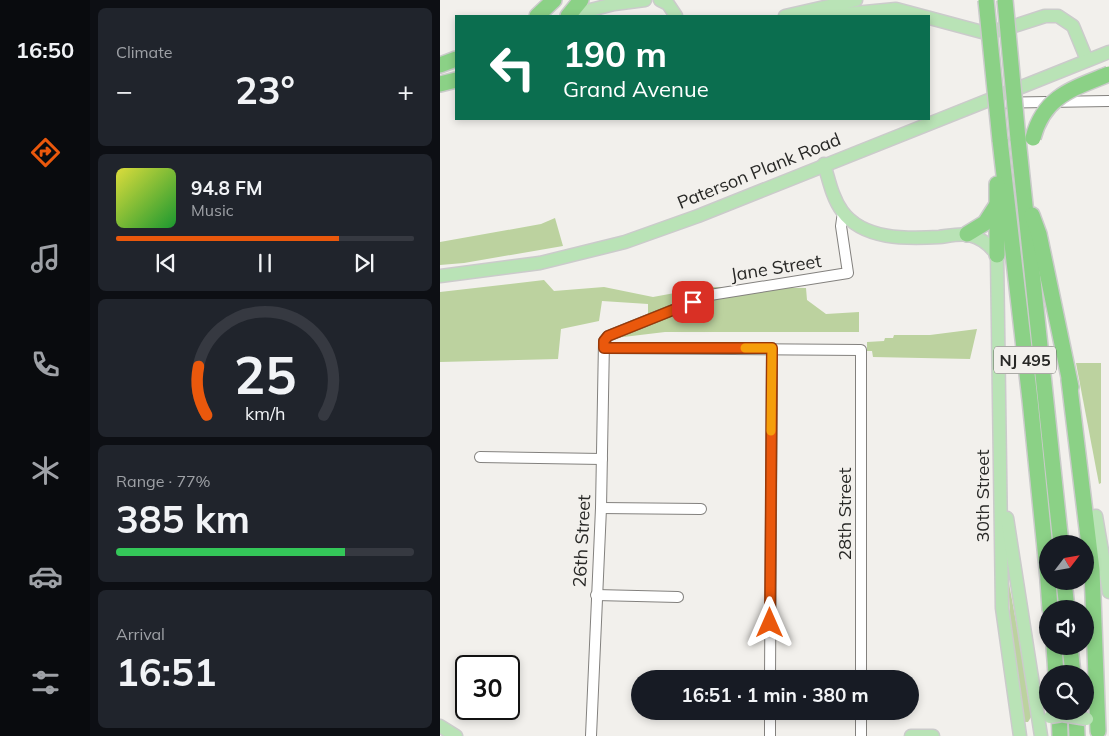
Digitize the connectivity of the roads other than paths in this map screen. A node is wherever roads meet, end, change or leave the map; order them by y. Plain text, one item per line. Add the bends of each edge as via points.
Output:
1 (554, 0) edge
2 (581, 0) edge
3 (645, 0) edge
4 (660, 0) edge
5 (856, 0) edge
6 (986, 0) edge
7 (1005, 0) edge
8 (538, 15) edge
9 (569, 15) edge
10 (572, 15) edge
11 (675, 15) edge
12 (791, 15) edge
13 (918, 15) edge
14 (930, 18) edge
15 (1109, 52) edge
16 (455, 59) edge
17 (1087, 60) junction
18 (440, 64) edge
19 (1109, 74) edge
20 (455, 80) edge
21 (440, 84) edge
22 (455, 88) edge
23 (440, 89) edge
24 (1109, 101) edge
25 (983, 102) junction
26 (930, 120) edge
27 (926, 121) edge
28 (1025, 138) junction
29 (1000, 140) junction
30 (824, 164) junction
31 (1024, 193) junction
32 (996, 206) junction
33 (843, 212) junction
34 (967, 234) junction
35 (996, 255) junction
36 (440, 276) edge
37 (604, 348) junction
38 (772, 348) junction
39 (1069, 380) junction
40 (480, 457) dead end
41 (602, 459) junction
42 (1002, 476) junction
43 (601, 508) junction
44 (701, 509) dead end
45 (1096, 516) joint
46 (1044, 535) edge
47 (1060, 535) edge
48 (1109, 592) edge
49 (596, 595) junction
50 (678, 597) dead end
51 (770, 670) edge
52 (861, 670) edge
53 (770, 720) edge
54 (860, 720) edge
55 (1080, 720) edge
56 (1086, 720) edge
57 (1048, 722) edge
58 (440, 726) edge
59 (1099, 734) edge
60 (456, 736) edge
61 (591, 736) edge
62 (770, 736) edge
63 (861, 736) edge
64 (911, 736) edge
65 (933, 736) edge
66 (1020, 736) edge
67 (1032, 736) edge
68 (1060, 736) edge
69 (1077, 736) edge

1 - 8 highway
2 - 9 highway
3 - 10 main road
4 - 11 main road via 668,4
5 - 12 main road
6 - 29 highway, NJ 495, bridge
7 - 28 highway, NJ 495, bridge
12 - 13 main road via 896,9
14 - 17 main road via 982,32 1058,16 1073,26
15 - 17 main road, Paterson Plank Road
16 - 18 highway
17 - 25 main road, Paterson Plank Road
19 - 28 highway, bridge via 1060,96
20 - 21 highway
22 - 23 main road
24 - 25 street
25 - 26 main road, Paterson Plank Road
27 - 30 main road, Paterson Plank Road
28 - 31 highway, NJ 495
29 - 32 highway
29 - 46 highway, NJ 495
30 - 33 main road
30 - 36 main road, Paterson Plank Road via 625,242 540,263
31 - 39 highway via 1039,234
31 - 47 highway, NJ 495
32 - 34 highway via 985,223
32 - 35 highway
33 - 34 main road via 858,226 891,236 914,238
33 - 37 street, Jane Street via 841,226 848,274 710,295 608,336
34 - 35 main road via 985,242
35 - 42 main road, 30th Street
37 - 38 street
37 - 41 street, 26th Street
38 - 51 street
38 - 52 street, 28th Street via 861,350
39 - 45 highway via 1084,442
39 - 59 highway via 1092,570
40 - 41 street
41 - 43 street, 26th Street
42 - 57 main road via 1013,568
42 - 66 main road, 30th Street via 1002,608
43 - 44 street
43 - 49 street, 26th Street
45 - 48 main road
49 - 50 street
49 - 61 street, 26th Street
53 - 62 street
54 - 63 street
55 - 69 highway
56 - 59 main road
57 - 67 main road
57 - 68 highway
58 - 60 main road
64 - 65 main road

